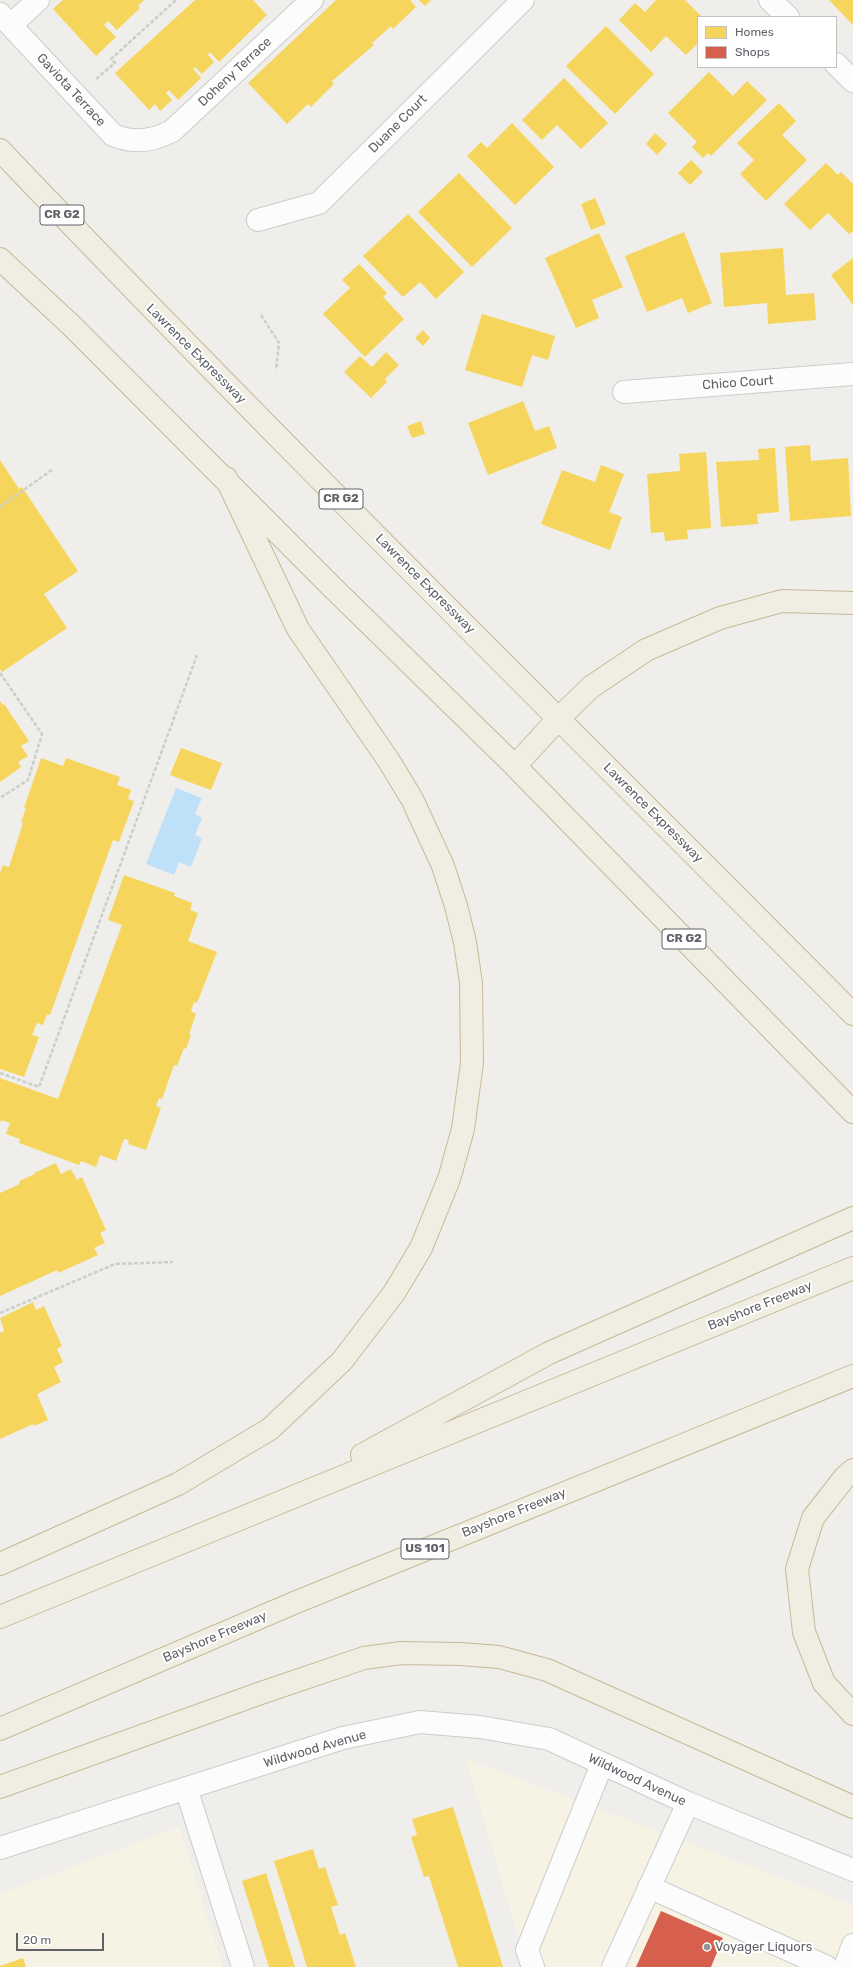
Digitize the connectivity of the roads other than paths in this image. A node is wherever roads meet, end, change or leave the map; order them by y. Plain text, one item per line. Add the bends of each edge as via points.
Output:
1 (38, 0) edge
2 (312, 0) edge
3 (523, 0) edge
4 (770, 0) edge
5 (787, 16) edge
6 (6, 19) edge
7 (837, 65) edge
8 (853, 81) edge
9 (155, 139) joint
10 (0, 150) edge
11 (258, 220) dead end
12 (0, 259) edge
13 (853, 374) edge
14 (624, 392) dead end
15 (226, 478) junction
16 (853, 603) edge
17 (559, 718) junction
18 (515, 766) junction
19 (853, 1014) edge
20 (853, 1112) edge
21 (853, 1218) edge
22 (853, 1268) edge
23 (853, 1376) edge
24 (853, 1470) edge
25 (268, 1507) junction
26 (0, 1564) edge
27 (0, 1617) edge
28 (853, 1714) edge
29 (0, 1729) edge
30 (602, 1764) junction
31 (0, 1787) edge
32 (186, 1788) junction
33 (688, 1803) junction
34 (853, 1807) edge
35 (0, 1848) edge
36 (853, 1870) edge
37 (649, 1887) junction
38 (853, 1945) edge
39 (243, 1967) edge
40 (533, 1967) edge
41 (613, 1967) edge
42 (827, 1967) edge
43 (845, 1967) edge

1 - 6 street
2 - 9 street, Doheny Terrace via 172,131
3 - 11 street, Duane Court via 319,203
4 - 5 street
6 - 9 street, Gaviota Terrace via 114,135 131,140
7 - 8 street
10 - 17 highway, Lawrence Expressway / CR G2 via 129,285
12 - 15 highway, CR G2
13 - 14 street, Chico Court
15 - 18 highway, CR G2
15 - 26 highway via 298,629 389,761 412,799 443,866 465,942 470,983 472,1063 463,1129 449,1179 421,1248 394,1293 342,1361 270,1429 178,1484
16 - 17 highway via 782,601 720,618 646,650 591,687
17 - 18 highway
17 - 19 highway, Lawrence Expressway / CR G2
18 - 20 highway, CR G2
21 - 25 highway via 549,1353
22 - 25 highway, Bayshore Freeway
23 - 29 highway, Bayshore Freeway / US 101 via 294,1603
24 - 28 highway via 813,1518 797,1569 804,1632 824,1683
25 - 27 highway, Bayshore Freeway
30 - 32 street, Wildwood Avenue via 549,1739 480,1727 420,1722 343,1738
30 - 33 street, Wildwood Avenue
30 - 40 street via 527,1950
31 - 34 highway via 364,1658 401,1653 460,1654 499,1658 547,1670
32 - 35 street, Wildwood Avenue
32 - 39 street
33 - 36 street, Wildwood Avenue
33 - 37 street
37 - 41 street
37 - 42 street
38 - 43 street

